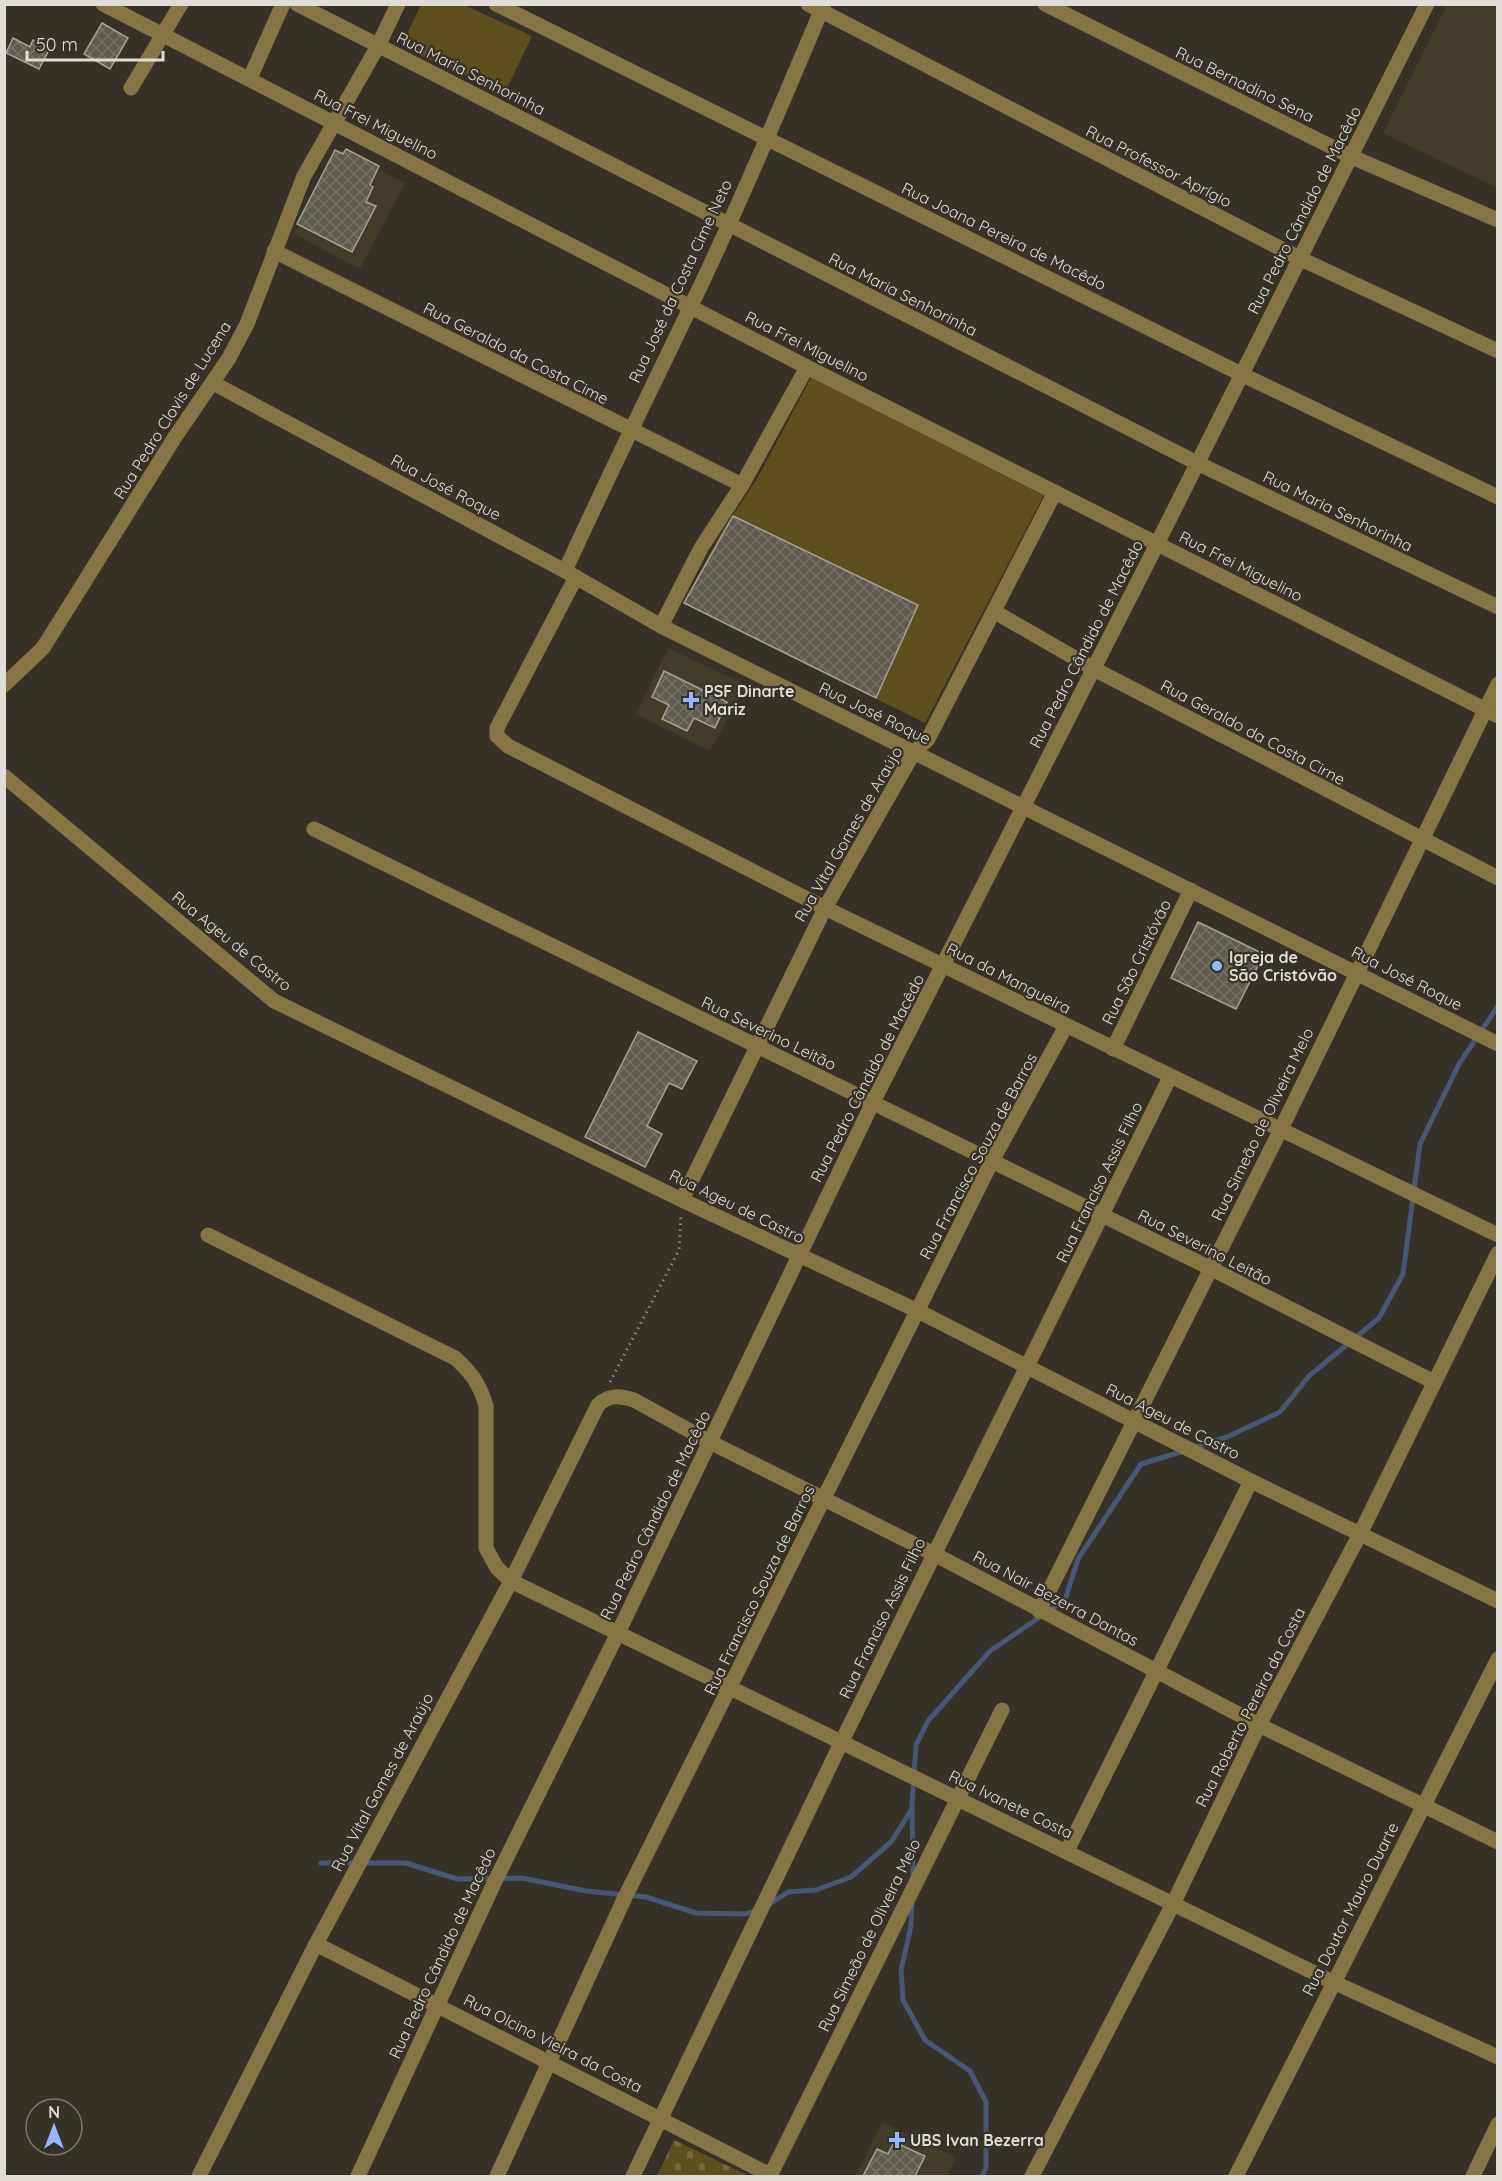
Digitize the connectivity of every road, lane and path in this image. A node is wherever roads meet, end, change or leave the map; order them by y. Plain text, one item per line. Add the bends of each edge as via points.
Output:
1 (103, 4) edge
2 (181, 4) edge
3 (283, 4) edge
4 (297, 4) edge
5 (398, 4) edge
6 (496, 4) edge
7 (1045, 4) edge
8 (1427, 4) edge
9 (818, 7) edge
10 (163, 34) junction
11 (378, 46) junction
12 (250, 78) junction
13 (131, 88) dead end
14 (335, 123) junction
15 (767, 139) junction
16 (1352, 157) junction
17 (1497, 220) edge
18 (726, 225) junction
19 (274, 251) junction
20 (1301, 259) junction
21 (691, 307) junction
22 (1497, 351) edge
23 (807, 367) junction
24 (1241, 374) junction
25 (213, 383) junction
26 (629, 430) junction
27 (1197, 463) junction
28 (742, 485) junction
29 (1055, 492) junction
30 (1497, 497) edge
31 (1157, 544) junction
32 (571, 574) junction
33 (1497, 608) edge
34 (994, 612) junction
35 (661, 626) junction
36 (1094, 669) junction
37 (1497, 684) edge
38 (4, 685) edge
39 (1491, 712) edge
40 (508, 746) joint
41 (914, 752) junction
42 (4, 776) edge
43 (1024, 806) junction
44 (314, 829) dead end
45 (1422, 840) junction
46 (1497, 878) edge
47 (1191, 890) junction
48 (825, 908) junction
49 (945, 965) junction
50 (1356, 973) junction
51 (1066, 1026) junction
52 (1497, 1044) edge
53 (758, 1047) junction
54 (1113, 1049) junction
55 (1170, 1077) junction
56 (872, 1104) junction
57 (1281, 1129) junction
58 (992, 1161) junction
59 (682, 1200) junction
60 (1103, 1216) junction
61 (208, 1235) dead end
62 (1497, 1235) edge
63 (1497, 1253) edge
64 (799, 1256) junction
65 (1210, 1268) junction
66 (918, 1311) junction
67 (1028, 1366) junction
68 (1434, 1382) junction
69 (598, 1405) junction
70 (1132, 1421) junction
71 (710, 1442) junction
72 (1251, 1481) junction
73 (824, 1500) junction
74 (1359, 1534) junction
75 (934, 1554) junction
76 (511, 1581) junction
77 (1497, 1601) edge
78 (1039, 1611) junction
79 (618, 1633) junction
80 (1497, 1659) edge
81 (1156, 1671) junction
82 (732, 1686) junction
83 (1002, 1710) dead end
84 (1259, 1725) junction
85 (842, 1742) junction
86 (957, 1798) junction
87 (1424, 1804) junction
88 (1497, 1842) edge
89 (1067, 1851) junction
90 (1173, 1904) junction
91 (316, 1944) junction
92 (1333, 1982) junction
93 (437, 2003) junction
94 (1497, 2057) edge
95 (550, 2061) junction
96 (660, 2119) junction
97 (1497, 2124) edge
98 (200, 2176) edge
99 (358, 2176) edge
100 (497, 2176) edge
101 (633, 2176) edge
102 (771, 2176) edge
103 (1032, 2176) edge
104 (1236, 2176) edge
105 (1473, 2176) edge

1 - 10 street, Rua Frei Miguelino
2 - 10 street
3 - 12 street
4 - 11 street, Rua Maria Senhorinha
5 - 11 street, Rua Pedro Clovis de Lucena
6 - 15 street, Rua Joana Pereira de Macêdo
7 - 16 street, Rua Bernadino Sena
8 - 16 street, Rua Pedro Cândido de Macêdo
9 - 15 street, Rua José da Costa Cime Neto
9 - 20 street, Rua Professor Aprígio
10 - 12 street, Rua Frei Miguelino
10 - 13 street
11 - 14 street, Rua Pedro Clovis de Lucena
11 - 18 street, Rua Maria Senhorinha
12 - 14 street, Rua Frei Miguelino
14 - 19 street, Rua Pedro Clovis de Lucena via 304,176
14 - 21 street, Rua Frei Miguelino
15 - 18 street, Rua José da Costa Cime Neto
15 - 24 street, Rua Joana Pereira de Macêdo
16 - 17 street, Rua Bernadino Sena
16 - 20 street, Rua Pedro Cândido de Macêdo
18 - 21 street, Rua José da Costa Cime Neto
18 - 27 street, Rua Maria Senhorinha
19 - 25 street, Rua Pedro Clovis de Lucena via 247,324
19 - 26 street, Rua Geraldo da Costa Cime
20 - 22 street, Rua Professor Aprígio
20 - 24 street, Rua Pedro Cândido de Macêdo
21 - 23 street, Rua Frei Miguelino
21 - 26 street, Rua José da Costa Cime Neto
23 - 28 street
23 - 29 street, Rua Frei Miguelino
24 - 27 street, Rua Pedro Cândido de Macêdo
24 - 30 street, Rua Joana Pereira de Macêdo
25 - 32 street, Rua José Roque
25 - 38 street, Rua Pedro Clovis de Lucena via 43,648
26 - 28 street, Rua Geraldo da Costa Cime
26 - 32 street, Rua José da Costa Cime Neto
27 - 31 street, Rua Pedro Cândido de Macêdo
27 - 33 street, Rua Maria Senhorinha
28 - 35 street via 700,548
29 - 31 street, Rua Frei Miguelino
29 - 34 street, Rua Vital Gomes de Araújo
31 - 36 street, Rua Pedro Cândido de Macêdo
31 - 39 street, Rua Frei Miguelino
32 - 35 street, Rua José Roque
32 - 40 street, Rua José da Costa Cime Neto via 497,728 497,736
34 - 36 street, Rua Geraldo da Costa Cirne
34 - 41 street, Rua Vital Gomes de Araújo via 928,739
35 - 41 street, Rua José Roque
36 - 43 street, Rua Pedro Cândido de Macêdo
36 - 45 street, Rua Geraldo da Costa Cirne
37 - 39 street, Rua Simeão de Oliveira Melo
39 - 45 street, Rua Simeão de Oliveira Melo
40 - 48 street, Rua da Mangueira
41 - 43 street, Rua José Roque
41 - 48 street, Rua Vital Gomes de Araújo
42 - 59 street, Rua Ageu de Castro via 274,1001
43 - 47 street, Rua José Roque
43 - 49 street, Rua Pedro Cândido de Macêdo
44 - 53 street, Rua Severino Leitão
45 - 46 street, Rua Geraldo da Costa Cirne
45 - 50 street, Rua Simeão de Oliveira Melo
47 - 50 street, Rua José Roque
47 - 54 street, Rua São Cristóvão
48 - 49 street, Rua da Mangueira
48 - 53 street, Rua Vital Gomes de Araújo
49 - 51 street, Rua da Mangueira
49 - 56 street, Rua Pedro Cândido de Macêdo
50 - 52 street, Rua José Roque
50 - 57 street, Rua Simeão de Oliveira Melo
51 - 54 street, Rua da Mangueira
51 - 58 street, Rua Francisco Souza de Barros
53 - 56 street, Rua Severino Leitão
53 - 59 street, Rua Vital Gomes de Araújo
54 - 55 street, Rua da Mangueira
55 - 57 street, Rua da Mangueira
55 - 60 street, Rua Franciso Assis Filho
56 - 58 street, Rua Severino Leitão
56 - 64 street, Rua Pedro Cândido de Macêdo
57 - 62 street, Rua da Mangueira
57 - 65 street, Rua Simeão de Oliveira Melo
58 - 60 street, Rua Severino Leitão
58 - 66 street, Rua Francisco Souza de Barros
59 - 64 street, Rua Ageu de Castro
59 - 69 path via 680,1250
60 - 65 street, Rua Severino Leitão
60 - 67 street, Rua Franciso Assis Filho
61 - 76 street via 455,1358 470,1371 481,1387 486,1406 486,1548 497,1568
63 - 68 street, Rua Roberto Pereira da Costa
64 - 66 street, Rua Ageu de Castro
64 - 71 street, Rua Pedro Cândido de Macêdo
65 - 68 street, Rua Severino Leitão
65 - 70 street, Rua Simeão de Oliveira Melo
66 - 67 street, Rua Ageu de Castro
66 - 73 street, Rua Francisco Souza de Barros
67 - 70 street, Rua Ageu de Castro
67 - 75 street, Rua Franciso Assis Filho
68 - 74 street, Rua Roberto Pereira da Costa
69 - 71 street, Rua Nair Bezerra Dantas via 614,1397 634,1400
69 - 76 street, Rua Vital Gomes de Araújo
70 - 72 street, Rua Ageu de Castro
70 - 78 street, Rua Simeão de Oliveira Melo
71 - 73 street, Rua Nair Bezerra Dantas
71 - 79 street, Rua Pedro Cândido de Macêdo
72 - 74 street, Rua Ageu de Castro
72 - 81 street
73 - 75 street, Rua Nair Bezerra Dantas
73 - 82 street, Rua Francisco Souza de Barros
74 - 77 street, Rua Ageu de Castro
74 - 84 street, Rua Roberto Pereira da Costa
75 - 78 street, Rua Nair Bezerra Dantas
75 - 85 street, Rua Franciso Assis Filho
76 - 79 street, Rua Ivanete Costa
76 - 91 street, Rua Vital Gomes de Araújo
78 - 81 street, Rua Nair Bezerra Dantas
79 - 82 street, Rua Ivanete Costa
79 - 93 street, Rua Pedro Cândido de Macêdo
80 - 87 street, Rua Doutor Mauro Duarte
81 - 84 street, Rua Nair Bezerra Dantas
81 - 89 street
82 - 85 street, Rua Ivanete Costa
82 - 95 street, Rua Francisco Souza de Barros via 626,1895
83 - 86 street, Rua Simeão de Oliveira Melo
84 - 87 street, Rua Nair Bezerra Dantas
84 - 90 street, Rua Roberto Pereira da Costa
85 - 86 street, Rua Ivanete Costa
85 - 96 street, Rua Franciso Assis Filho
86 - 89 street, Rua Ivanete Costa
86 - 102 street, Rua Simeão de Oliveira Melo
87 - 88 street, Rua Nair Bezerra Dantas
87 - 92 street, Rua Doutor Mauro Duarte
89 - 90 street, Rua Ivanete Costa
90 - 92 street, Rua Ivanete Costa
90 - 103 street, Rua Roberto Pereira da Costa
91 - 93 street, Rua Olcino Vieira da Costa
91 - 98 street, Rua Vital Gomes de Araújo
92 - 94 street, Rua Ivanete Costa
92 - 104 street, Rua Doutor Mauro Duarte
93 - 95 street, Rua Olcino Vieira da Costa
93 - 99 street, Rua Pedro Cândido de Macêdo
95 - 96 street, Rua Olcino Vieira da Costa
95 - 100 street, Rua Francisco Souza de Barros
96 - 101 street, Rua Franciso Assis Filho
96 - 102 street, Rua Olcino Vieira da Costa
97 - 105 street

